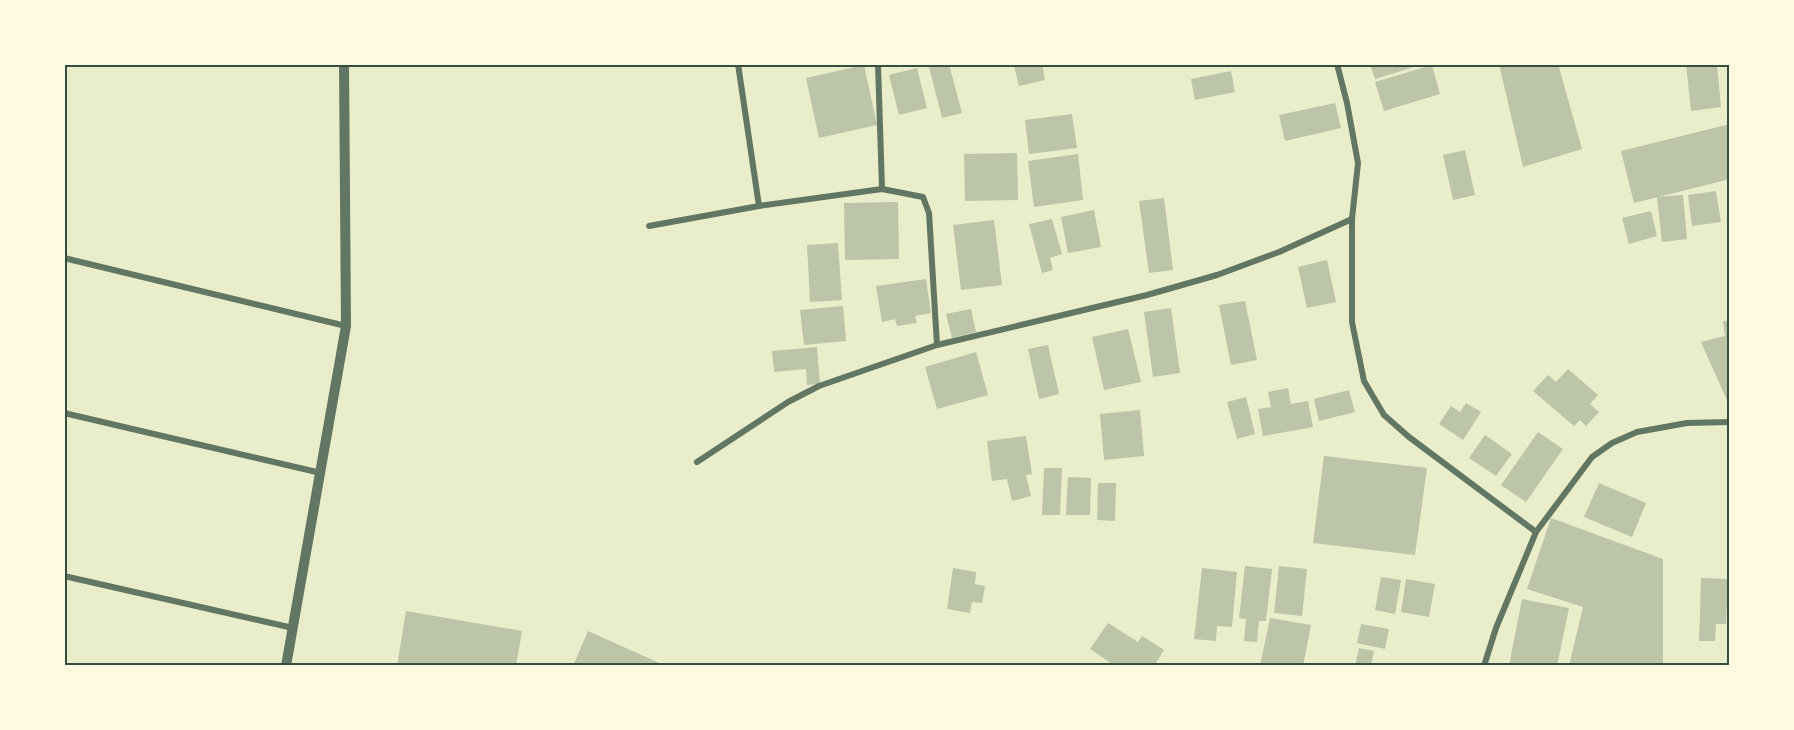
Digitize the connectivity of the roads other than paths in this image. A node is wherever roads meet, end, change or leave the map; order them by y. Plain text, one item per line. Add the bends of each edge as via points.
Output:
1 (344, 64) edge
2 (738, 64) edge
3 (878, 64) edge
4 (1337, 64) edge
5 (882, 189) junction
6 (759, 206) junction
7 (1352, 219) junction
8 (649, 226) dead end
9 (64, 258) edge
10 (346, 326) junction
11 (937, 345) junction
12 (64, 413) edge
13 (1730, 422) edge
14 (697, 462) dead end
15 (322, 473) junction
16 (1536, 532) junction
17 (64, 576) edge
18 (294, 628) junction
19 (286, 666) edge
20 (1484, 666) edge

1 - 10 street
2 - 6 street
3 - 5 street
4 - 7 street via 1358,163
5 - 6 street
5 - 11 street via 916,194 927,203
6 - 8 street
7 - 11 street via 1217,275
7 - 16 street via 1352,322 1364,381 1384,415 1409,437
9 - 10 street
10 - 15 street
11 - 14 street via 819,386
12 - 15 street
13 - 16 street via 1687,423 1637,432 1612,443 1592,457
15 - 18 street
16 - 20 street
17 - 18 street
18 - 19 street

